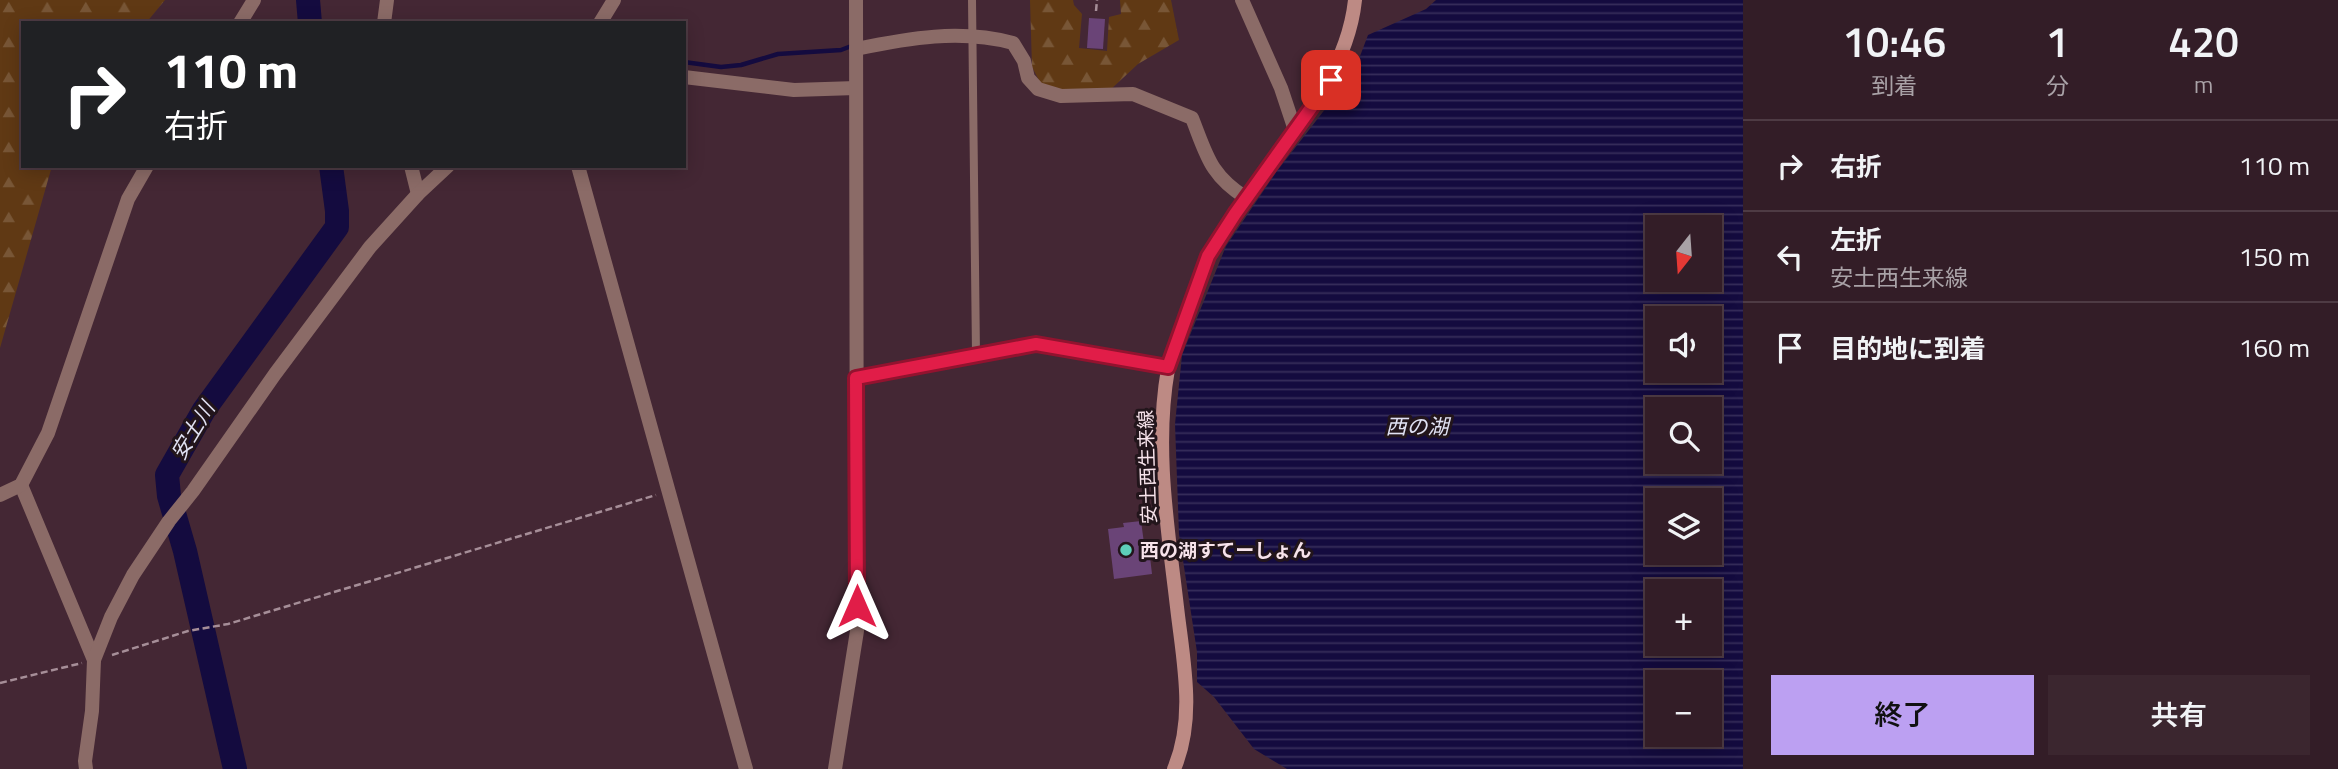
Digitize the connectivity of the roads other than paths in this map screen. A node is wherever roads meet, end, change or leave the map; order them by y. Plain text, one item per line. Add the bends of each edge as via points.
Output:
1 (254, 0) edge
2 (387, 0) edge
3 (614, 0) edge
4 (856, 0) edge
5 (972, 0) edge
6 (1242, 0) edge
7 (1355, 0) edge
8 (241, 21) edge
9 (384, 21) edge
10 (601, 21) edge
11 (972, 37) junction
12 (856, 49) junction
13 (686, 77) edge
14 (856, 88) junction
15 (1295, 130) junction
16 (146, 168) edge
17 (412, 168) edge
18 (445, 168) edge
19 (579, 168) edge
20 (418, 194) junction
21 (1247, 198) junction
22 (976, 355) junction
23 (1168, 367) junction
24 (856, 378) junction
25 (21, 485) junction
26 (0, 495) edge
27 (94, 660) junction
28 (86, 769) edge
29 (746, 769) edge
30 (835, 769) edge
31 (1174, 769) edge

1 - 8 street
2 - 9 street
3 - 10 street
4 - 12 street
5 - 11 lane
6 - 15 street
7 - 15 main road, 安土西生来線 via 1331,80
11 - 12 street via 913,38
11 - 21 street via 1013,43 1028,78 1038,89 1062,96 1133,94 1192,118 1211,166 1228,186
11 - 22 lane
12 - 14 street
13 - 14 street via 794,90
14 - 24 street
15 - 21 main road, 安土西生来線
16 - 25 street via 128,199 48,433
17 - 20 street
18 - 20 street
19 - 29 street
20 - 27 street via 370,247 169,521 133,575
21 - 23 main road, 安土西生来線 via 1208,256
22 - 23 street via 1036,344
22 - 24 lane
23 - 31 main road, 安土西生来線 via 1161,426 1187,692 1185,725
24 - 30 street via 857,631
25 - 26 street
25 - 27 street
27 - 28 street

